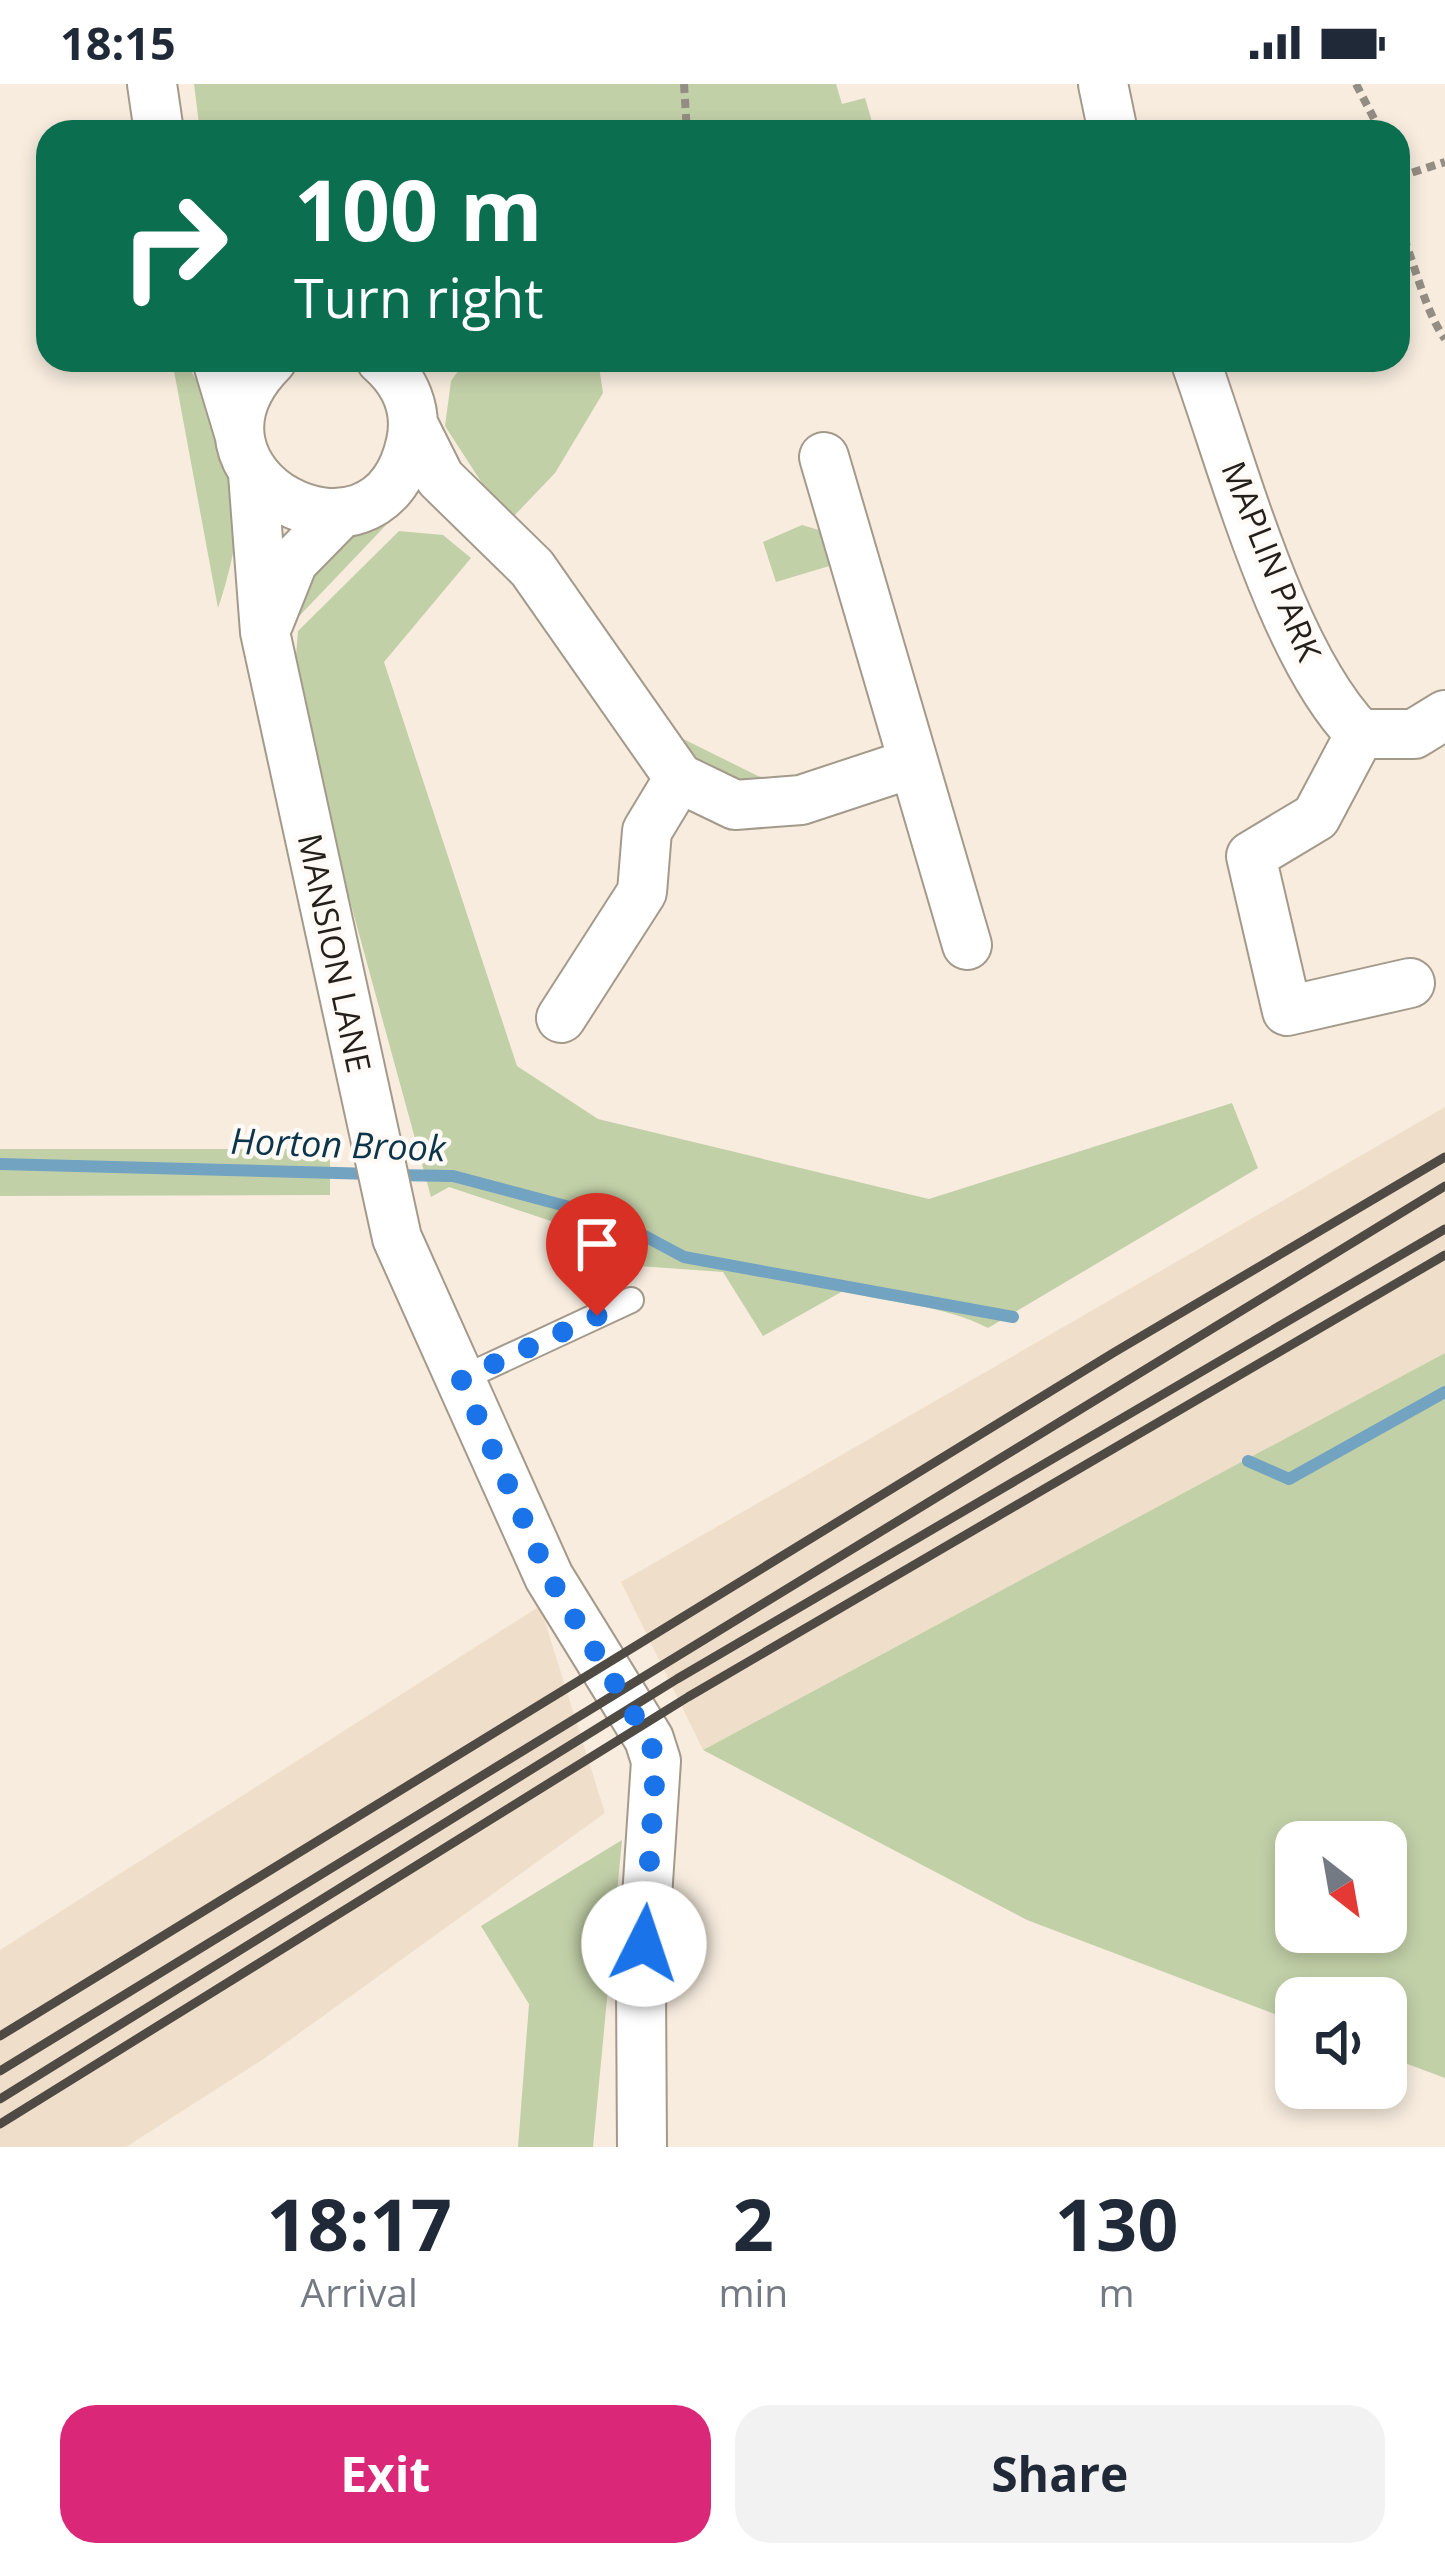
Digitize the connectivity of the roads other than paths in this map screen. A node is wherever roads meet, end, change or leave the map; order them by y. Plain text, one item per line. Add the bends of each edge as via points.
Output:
1 (152, 84) edge
2 (156, 120) edge
3 (221, 372) edge
4 (260, 372) edge
5 (1199, 372) edge
6 (408, 385) edge
7 (246, 455) junction
8 (824, 457) dead end
9 (388, 490) junction
10 (341, 513) junction
11 (472, 513) junction
12 (265, 632) junction
13 (1445, 715) edge
14 (1360, 734) junction
15 (914, 763) junction
16 (679, 778) junction
17 (967, 945) dead end
18 (1411, 983) dead end
19 (561, 1018) dead end
20 (631, 1300) dead end
21 (461, 1379) junction
22 (643, 2147) edge

1 - 2 street
3 - 7 street
4 - 7 street, MANSION LANE via 242,406
5 - 14 street, MAPLIN PARK via 1297,642
6 - 9 street via 406,465
6 - 11 street via 440,478
7 - 10 street via 273,496 310,513
7 - 12 street, MANSION LANE
8 - 15 street
9 - 10 street
9 - 11 street
10 - 12 street via 293,562
11 - 16 street via 532,568
12 - 21 street, MANSION LANE via 397,1238
13 - 14 street via 1414,734
14 - 18 street via 1316,817 1251,856 1286,1011
15 - 16 street via 801,800 735,805
15 - 17 street
16 - 19 street via 646,831 642,892
20 - 21 lane
21 - 22 street, MANSION LANE via 549,1577 656,1761 641,1988

